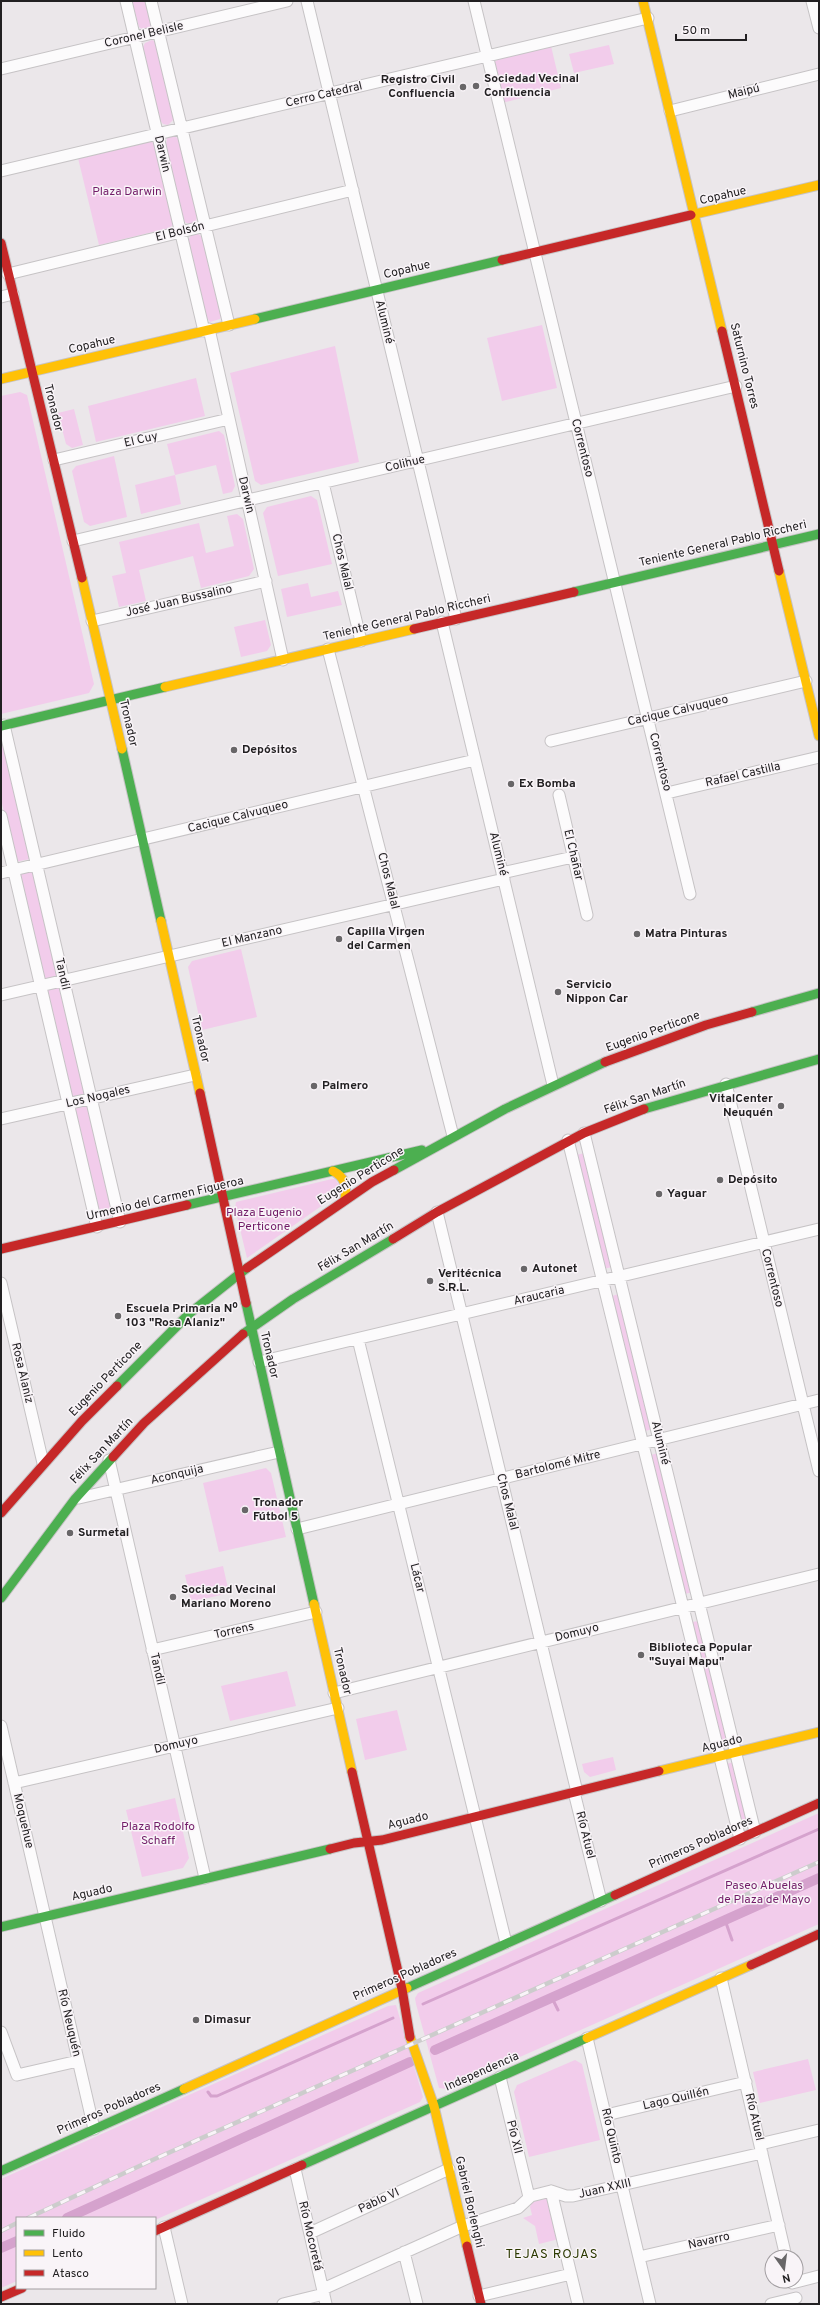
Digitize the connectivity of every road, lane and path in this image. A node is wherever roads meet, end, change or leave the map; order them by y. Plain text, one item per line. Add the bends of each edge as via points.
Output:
1 (126, 1) edge
2 (151, 1) edge
3 (287, 1) edge
4 (307, 1) edge
5 (474, 1) edge
6 (643, 1) edge
7 (812, 1) edge
8 (648, 18) junction
9 (819, 28) edge
10 (159, 31) junction
11 (135, 37) junction
12 (488, 56) junction
13 (1, 69) edge
14 (819, 74) edge
15 (330, 94) junction
16 (670, 111) junction
17 (182, 128) junction
18 (158, 134) junction
19 (1, 171) edge
20 (819, 185) edge
21 (353, 190) junction
22 (695, 215) junction
23 (205, 226) junction
24 (181, 232) junction
25 (1, 243) edge
26 (535, 253) junction
27 (8, 274) junction
28 (377, 290) junction
29 (13, 294) junction
30 (1, 297) edge
31 (229, 325) junction
32 (207, 330) junction
33 (32, 371) junction
34 (1, 379) edge
35 (736, 386) junction
36 (229, 419) junction
37 (576, 423) junction
38 (54, 460) junction
39 (418, 461) junction
40 (323, 483) junction
41 (248, 500) junction
42 (819, 534) edge
43 (73, 541) junction
44 (774, 544) junction
45 (266, 581) junction
46 (615, 582) junction
47 (456, 619) junction
48 (92, 622) junction
49 (442, 622) junction
50 (361, 641) junction
51 (328, 649) junction
52 (283, 660) junction
53 (806, 681) junction
54 (111, 700) junction
55 (816, 706) edge
56 (649, 718) junction
57 (2, 726) edge
58 (819, 736) edge
59 (551, 741) dead end
60 (819, 757) edge
61 (475, 760) junction
62 (363, 787) junction
63 (667, 793) junction
64 (559, 795) dead end
65 (1, 816) edge
66 (142, 840) junction
67 (573, 857) junction
68 (36, 865) junction
69 (14, 870) junction
70 (1, 873) edge
71 (503, 876) junction
72 (690, 894) dead end
73 (394, 905) junction
74 (587, 915) dead end
75 (169, 956) junction
76 (64, 981) junction
77 (41, 986) junction
78 (819, 993) edge
79 (1, 995) edge
80 (819, 1059) edge
81 (196, 1074) junction
82 (726, 1084) junction
83 (554, 1085) junction
84 (91, 1098) junction
85 (68, 1104) junction
86 (1, 1119) edge
87 (584, 1133) junction
88 (454, 1136) junction
89 (568, 1140) junction
90 (431, 1148) junction
91 (333, 1171) junction
92 (223, 1198) junction
93 (345, 1199) junction
94 (436, 1212) junction
95 (120, 1222) junction
96 (97, 1228) junction
97 (819, 1229) edge
98 (764, 1242) junction
99 (1, 1249) edge
100 (240, 1272) junction
101 (619, 1276) junction
102 (602, 1280) junction
103 (1, 1283) edge
104 (462, 1314) junction
105 (251, 1328) junction
106 (358, 1339) junction
107 (259, 1362) junction
108 (819, 1400) edge
109 (803, 1404) junction
110 (659, 1440) junction
111 (643, 1444) junction
112 (279, 1452) junction
113 (109, 1460) junction
114 (43, 1463) junction
115 (819, 1471) edge
116 (501, 1478) junction
117 (116, 1489) junction
118 (74, 1499) junction
119 (399, 1504) junction
120 (1, 1513) edge
121 (297, 1529) junction
122 (819, 1574) edge
123 (1, 1598) edge
124 (699, 1603) junction
125 (683, 1607) junction
126 (316, 1612) junction
127 (541, 1642) junction
128 (152, 1650) junction
129 (439, 1667) junction
130 (334, 1693) junction
131 (338, 1708) junction
132 (1, 1726) edge
133 (819, 1732) edge
134 (174, 1746) junction
135 (736, 1753) junction
136 (720, 1757) junction
137 (14, 1783) junction
138 (576, 1792) junction
139 (819, 1803) edge
140 (476, 1817) junction
141 (755, 1832) junction
142 (740, 1839) junction
143 (368, 1841) junction
144 (205, 1878) junction
145 (601, 1901) junction
146 (45, 1916) junction
147 (1, 1927) edge
148 (819, 1934) edge
149 (506, 1943) junction
150 (721, 1978) junction
151 (402, 1989) junction
152 (1, 2032) edge
153 (587, 2038) junction
154 (78, 2060) junction
155 (500, 2077) junction
156 (746, 2082) junction
157 (434, 2106) junction
158 (606, 2115) junction
159 (94, 2129) junction
160 (819, 2130) edge
161 (761, 2148) junction
162 (295, 2169) junction
163 (449, 2169) junction
164 (1, 2171) edge
165 (622, 2185) junction
166 (551, 2191) junction
167 (529, 2197) junction
168 (779, 2225) junction
169 (463, 2226) junction
170 (159, 2229) edge
171 (310, 2233) junction
172 (784, 2249) edge
173 (404, 2252) junction
174 (639, 2257) junction
175 (571, 2274) junction
176 (819, 2276) edge
177 (804, 2279) edge
178 (20, 2289) edge
179 (794, 2289) edge
180 (324, 2296) edge
181 (1, 2297) edge
182 (480, 2300) edge
183 (797, 2301) edge
184 (182, 2304) edge
185 (283, 2304) edge
186 (417, 2304) edge
187 (578, 2304) edge
188 (650, 2304) edge
189 (771, 2304) edge

1 - 11 street, Darwin
2 - 10 street
3 - 10 street, Coronel Belisle
4 - 15 street, Aluminé
5 - 12 street, Correntoso
6 - 8 main road, Saturnino Torres
7 - 9 street
8 - 12 street, Cerro Catedral
8 - 16 main road, Saturnino Torres
10 - 11 street, Coronel Belisle
10 - 17 street
11 - 13 street, Coronel Belisle
11 - 18 street, Darwin
12 - 15 street, Cerro Catedral
12 - 26 street, Correntoso
14 - 16 street, Maipú
15 - 17 street, Cerro Catedral
15 - 21 street, Aluminé
16 - 22 main road, Saturnino Torres
17 - 18 street, Cerro Catedral
17 - 23 street
18 - 19 street, Cerro Catedral
18 - 24 street, Darwin
20 - 22 main road, Copahue
21 - 23 street, El Bolsón
21 - 28 street, Aluminé
22 - 26 main road, Copahue
22 - 35 main road, Saturnino Torres
23 - 24 street, El Bolsón
23 - 31 street
24 - 27 street, El Bolsón
24 - 32 street, Darwin
25 - 27 main road, Tronador
26 - 28 main road, Copahue
26 - 37 street, Correntoso
27 - 29 main road, Tronador
28 - 31 main road, Copahue
28 - 39 street, Aluminé
29 - 30 street
29 - 33 main road, Tronador
31 - 32 main road, Copahue
32 - 33 main road, Copahue
32 - 36 street, Darwin
33 - 34 main road, Copahue
33 - 38 main road, Tronador
35 - 37 street, Colihue
35 - 44 main road, Saturnino Torres
36 - 38 street, El Cuy
36 - 41 street, Darwin
37 - 39 street, Colihue
37 - 46 street, Correntoso
38 - 43 main road, Tronador
39 - 40 street, Colihue
39 - 47 street, Aluminé
40 - 41 street, Colihue
40 - 50 street, Chos Malal
41 - 43 street, Colihue
41 - 45 street, Darwin
42 - 44 main road, Teniente General Pablo Riccheri
43 - 48 main road, Tronador
44 - 46 main road, Teniente General Pablo Riccheri
44 - 53 main road, Saturnino Torres
45 - 48 street, José Juan Bussalino
45 - 52 street, Darwin
46 - 47 main road, Teniente General Pablo Riccheri
46 - 56 street, Correntoso
47 - 49 main road, Teniente General Pablo Riccheri
48 - 54 main road, Tronador
49 - 50 main road, Teniente General Pablo Riccheri
49 - 61 street, Aluminé
50 - 51 main road, Teniente General Pablo Riccheri
51 - 52 main road, Teniente General Pablo Riccheri
51 - 62 street, Chos Malal
52 - 54 main road, Teniente General Pablo Riccheri
53 - 55 main road, Saturnino Torres
53 - 56 street, Cacique Calvuqueo
54 - 57 main road, Teniente General Pablo Riccheri
54 - 66 main road, Tronador
55 - 58 main road, Saturnino Torres
56 - 59 street, Cacique Calvuqueo
56 - 63 street, Correntoso
57 - 68 street, Tandil
60 - 63 street, Rafael Castilla
61 - 62 street, Cacique Calvuqueo
61 - 71 street, Aluminé
62 - 66 street, Cacique Calvuqueo
62 - 73 street, Chos Malal
63 - 72 street, Correntoso
64 - 67 street, El Chañar
65 - 69 street, Tandil
66 - 68 street, Cacique Calvuqueo
66 - 75 main road, Tronador
67 - 71 street, El Manzano
67 - 74 street, El Chañar
68 - 69 street, Cacique Calvuqueo
68 - 76 street, Tandil
69 - 70 street, Cacique Calvuqueo
69 - 77 street, Tandil
71 - 73 street, El Manzano
71 - 83 street, Aluminé
73 - 75 street, El Manzano
73 - 88 street, Chos Malal
75 - 76 street, El Manzano
75 - 81 main road, Tronador
76 - 77 street, El Manzano
76 - 84 street, Tandil
77 - 79 street, El Manzano
77 - 85 street, Tandil
78 - 83 main road, Eugenio Perticone via 672,1036 601,1063
80 - 82 main road, Félix San Martín
81 - 84 street, Los Nogales
81 - 92 main road, Tronador
82 - 87 main road, Félix San Martín via 653,1105
82 - 98 street, Correntoso
83 - 88 main road, Eugenio Perticone
84 - 85 street, Los Nogales
84 - 95 street, Tandil
85 - 86 street, Los Nogales
85 - 96 street, Tandil
87 - 89 main road, Félix San Martín
87 - 101 street, Aluminé
88 - 90 main road, Eugenio Perticone
89 - 94 main road, Félix San Martín
89 - 102 street, Aluminé
90 - 91 main road, Urmenio del Carmen Figueroa
90 - 93 main road, Eugenio Perticone
91 - 92 main road, Urmenio del Carmen Figueroa
91 - 93 main road via 341,1175 345,1182
92 - 95 main road, Urmenio del Carmen Figueroa
92 - 100 main road, Tronador
93 - 100 main road, Eugenio Perticone
94 - 104 street, Chos Malal
94 - 105 main road, Félix San Martín via 312,1287
95 - 96 main road, Urmenio del Carmen Figueroa
96 - 99 main road, Urmenio del Carmen Figueroa
97 - 98 street, Araucaria
98 - 101 street, Araucaria
98 - 109 street, Correntoso
100 - 105 main road, Tronador
100 - 114 main road, Eugenio Perticone via 164,1337
101 - 102 street, Araucaria
101 - 110 street, Aluminé
102 - 104 street, Araucaria
102 - 111 street, Aluminé
103 - 114 street, Rosa Alaniz
104 - 106 street, Araucaria
104 - 116 street, Chos Malal
105 - 107 main road, Tronador
105 - 113 main road, Félix San Martín via 177,1391
106 - 107 street, Araucaria
106 - 119 street, Lácar
107 - 112 main road, Tronador
108 - 109 street, Bartolomé Mitre
109 - 110 street, Bartolomé Mitre
109 - 115 street, Correntoso
110 - 111 street, Bartolomé Mitre
110 - 124 street, Aluminé
111 - 116 street, Bartolomé Mitre
111 - 125 street, Aluminé
112 - 117 street, Aconquija
112 - 121 main road, Tronador
113 - 117 street, Tandil
113 - 118 main road, Félix San Martín
114 - 120 main road, Eugenio Perticone
116 - 119 street, Bartolomé Mitre
116 - 127 street, Chos Malal
117 - 118 street, Aconquija
117 - 128 street, Tandil
118 - 123 main road, Félix San Martín
119 - 121 street, Bartolomé Mitre
119 - 129 street, Lácar
121 - 126 main road, Tronador
122 - 124 street, Domuyo
124 - 125 street, Domuyo
124 - 135 street, Aluminé
125 - 127 street, Domuyo
125 - 136 street, Aluminé
126 - 128 street, Torrens
126 - 130 main road, Tronador
127 - 129 street, Domuyo
127 - 138 street, Chos Malal
128 - 134 street, Tandil
129 - 130 street, Domuyo
129 - 140 street, Lácar
130 - 131 main road, Tronador
131 - 134 street, Domuyo
131 - 143 main road, Tronador
132 - 137 street, Moquehue
133 - 135 main road, Aguado
134 - 137 street, Domuyo
134 - 144 street, Tandil
135 - 136 main road, Aguado
135 - 141 street, Aluminé
136 - 138 main road, Aguado
136 - 142 street, Aluminé
137 - 146 street, Moquehue
138 - 140 main road, Aguado
138 - 145 street, Río Atuel
139 - 141 main road, Primeros Pobladores
140 - 143 main road, Aguado
140 - 149 street
141 - 142 main road, Primeros Pobladores
142 - 145 main road, Primeros Pobladores
143 - 144 main road, Aguado
143 - 151 main road, Gabriel Borlenghi
144 - 146 main road, Aguado
145 - 149 main road, Primeros Pobladores
146 - 147 main road, Aguado
146 - 154 street, Río Neuquén
148 - 150 main road, Independencia
149 - 151 main road, Primeros Pobladores
150 - 153 main road, Independencia
150 - 156 street, Río Atuel
151 - 157 main road, Gabriel Borlenghi via 403,2006 424,2083
151 - 157 main road, Gabriel Borlenghi via 410,2001 420,2036 432,2080
151 - 159 main road, Primeros Pobladores
152 - 154 street via 17,2075
153 - 155 main road, Independencia
153 - 158 street, Río Quinto
154 - 159 street, Río Neuquén
155 - 157 main road, Independencia
155 - 167 street, Pío XII
156 - 158 street, Lago Quillén
156 - 161 street, Río Atuel
157 - 162 main road, Independencia
157 - 163 main road, Gabriel Borlenghi
158 - 165 street, Río Quinto
159 - 164 main road, Primeros Pobladores
160 - 161 street, Juan XXIII
161 - 165 street, Juan XXIII
161 - 168 street, Río Atuel
162 - 170 main road, Independencia
162 - 171 street, Río Mocoretá
163 - 169 main road, Gabriel Borlenghi
163 - 171 street, Pablo VI
165 - 166 street, Juan XXIII via 570,2196
165 - 174 street, Río Quinto
166 - 167 street, Juan XXIII
166 - 175 street
167 - 169 street, Juan XXIII via 518,2208
168 - 172 street, Río Atuel
168 - 174 street, Navarro
169 - 173 street, Juan XXIII
169 - 182 main road, Gabriel Borlenghi
170 - 184 street
171 - 180 street, Río Mocoretá
173 - 180 street, Juan XXIII
173 - 186 street
174 - 188 street, Río Quinto
175 - 182 street
175 - 187 street
176 - 177 street
178 - 181 main road
179 - 183 street
180 - 185 street, Juan XXIII
183 - 189 street

